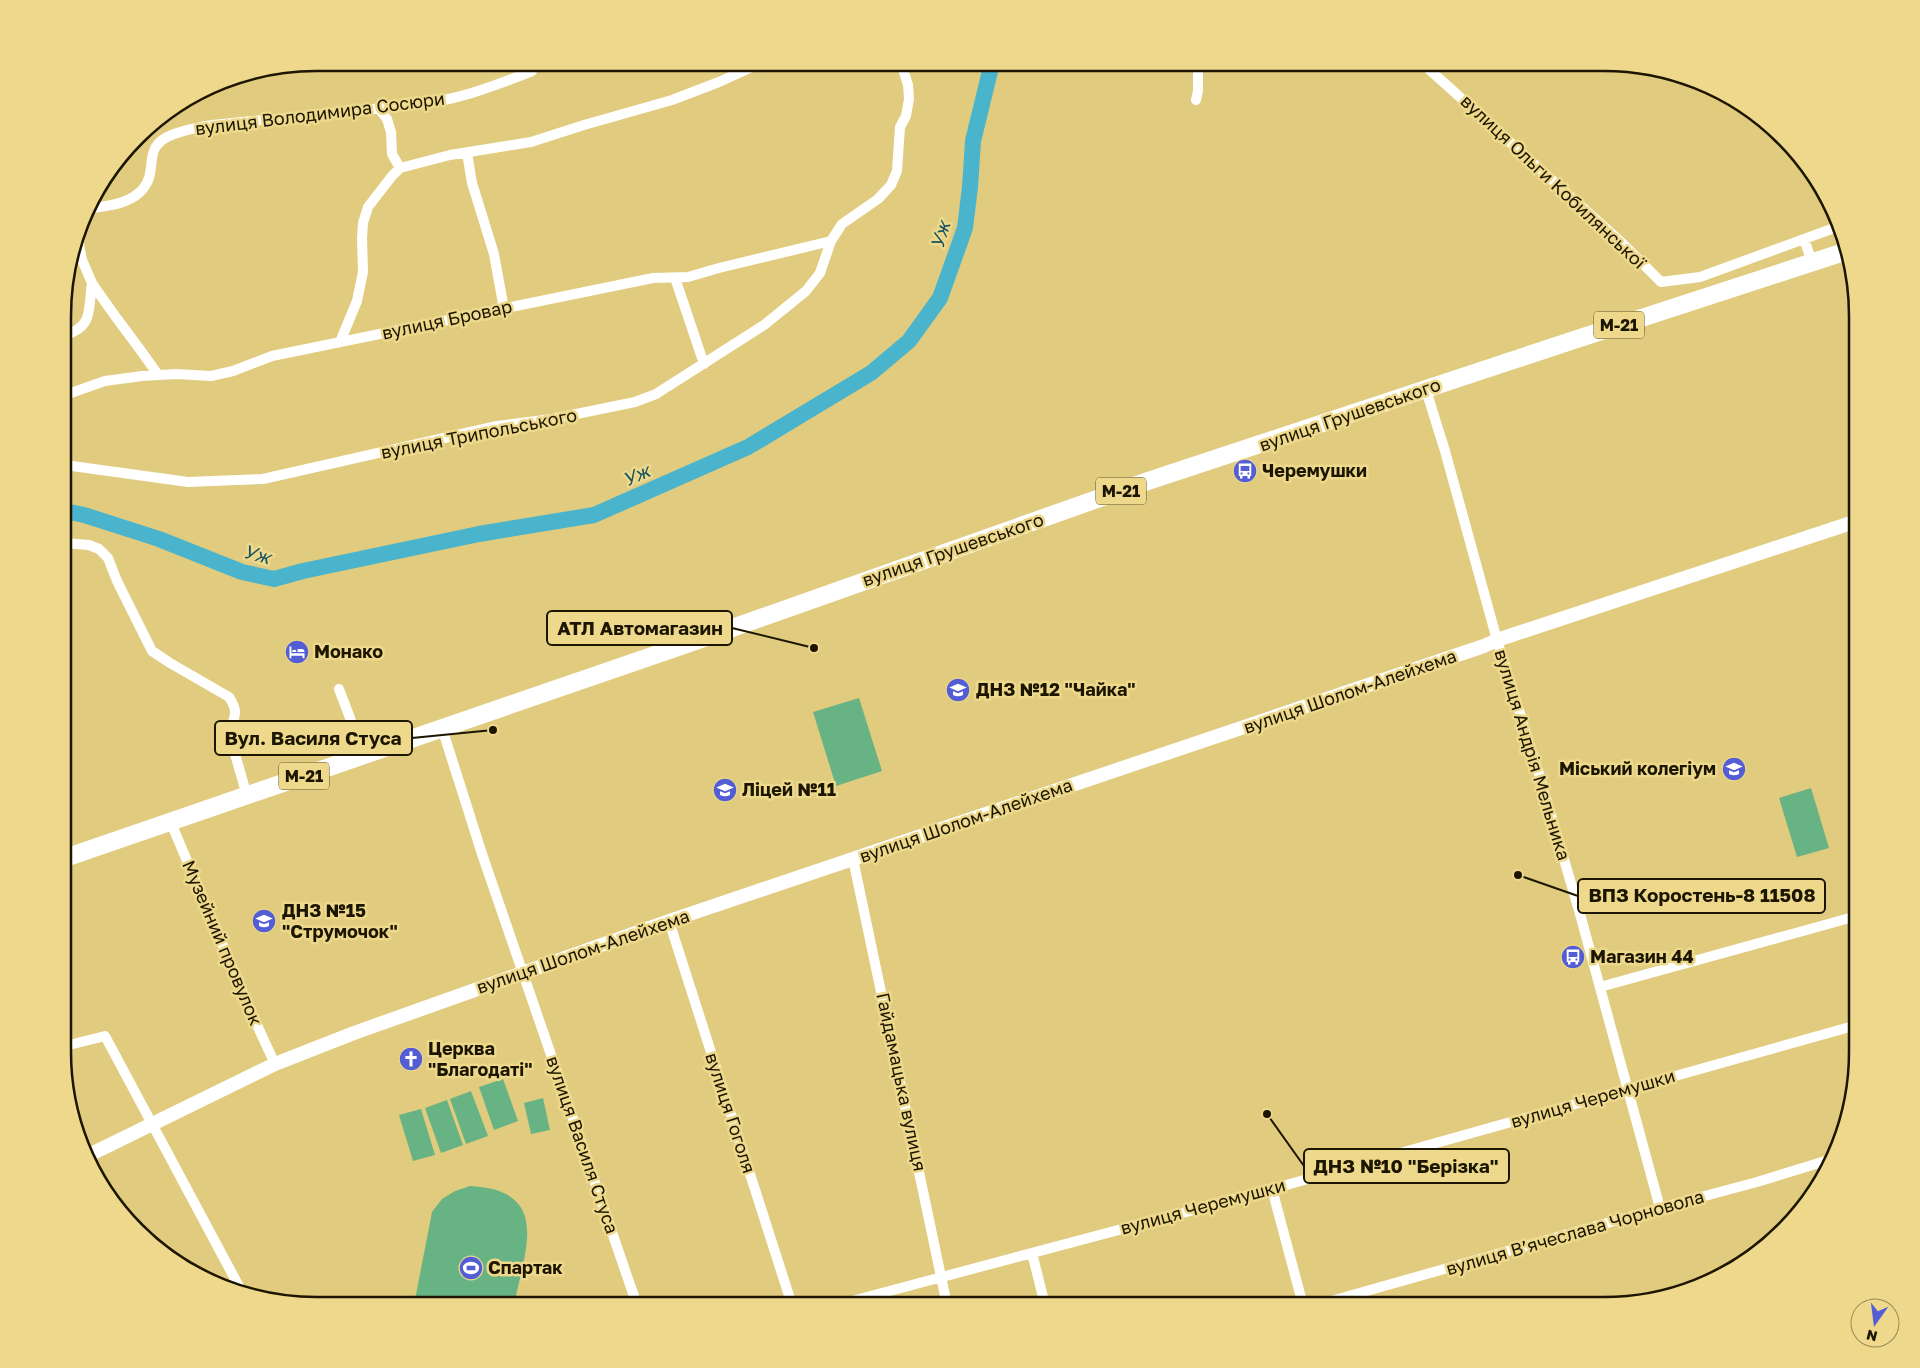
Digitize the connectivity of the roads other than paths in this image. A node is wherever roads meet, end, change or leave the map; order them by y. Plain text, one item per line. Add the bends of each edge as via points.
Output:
1 (521, 71) edge
2 (743, 71) edge
3 (904, 71) edge
4 (1198, 71) edge
5 (1431, 71) edge
6 (1196, 100) dead end
7 (379, 109) junction
8 (467, 153) junction
9 (400, 168) junction
10 (97, 208) edge
11 (1832, 229) edge
12 (1804, 239) junction
13 (831, 241) junction
14 (80, 252) edge
15 (1840, 253) edge
16 (1812, 262) junction
17 (675, 278) junction
18 (92, 283) junction
19 (504, 309) junction
20 (71, 332) edge
21 (340, 342) junction
22 (704, 364) junction
23 (158, 375) junction
24 (1426, 390) junction
25 (71, 393) edge
26 (71, 466) edge
27 (1849, 524) edge
28 (71, 544) edge
29 (1497, 640) junction
30 (338, 689) dead end
31 (442, 728) junction
32 (361, 756) junction
33 (248, 796) junction
34 (171, 822) junction
35 (71, 856) edge
36 (853, 859) junction
37 (1849, 918) edge
38 (669, 921) junction
39 (523, 972) junction
40 (1600, 986) junction
41 (1849, 1026) edge
42 (71, 1044) edge
43 (275, 1064) junction
44 (1627, 1089) junction
45 (153, 1124) junction
46 (94, 1154) edge
47 (1822, 1162) edge
48 (1272, 1189) junction
49 (1660, 1208) junction
50 (1032, 1253) junction
51 (943, 1277) junction
52 (238, 1284) edge
53 (634, 1297) edge
54 (789, 1297) edge
55 (867, 1297) edge
56 (946, 1297) edge
57 (1043, 1297) edge
58 (1301, 1297) edge
59 (1345, 1297) edge

1 - 7 street, вулиця Володимира Сосюри via 464,96
2 - 8 street via 672,100 532,142
3 - 13 street, вулиця Трипольського via 909,99 900,127 897,172 891,185 878,199 842,224
4 - 6 street
5 - 12 street, вулиця Ольги Кобилянської via 1662,282 1700,277
7 - 9 street via 387,119 392,154
7 - 10 street, вулиця Володимира Сосюри via 215,125 176,133 164,138 154,148 148,182 141,192 118,204
8 - 9 street
8 - 19 street via 472,183 494,254
9 - 21 street via 368,207 363,223 363,272 357,301
11 - 12 street
12 - 16 street
13 - 17 street, вулиця Бровар
13 - 22 street, вулиця Трипольського via 820,274 806,291 764,325
14 - 18 street
15 - 16 highway, вулиця Грушевського / М-21
16 - 24 highway, вулиця Грушевського / М-21
17 - 19 street, вулиця Бровар via 653,278
17 - 22 street
18 - 20 street via 88,318 79,329
18 - 23 street
19 - 21 street, вулиця Бровар
21 - 23 street, вулиця Бровар via 272,356 211,376
22 - 26 street, вулиця Трипольського via 656,394 635,402 552,419 497,426 263,479 188,482
23 - 25 street, вулиця Бровар via 104,381
24 - 29 street, вулиця Андрія Мельника
24 - 31 highway, вулиця Грушевського / М-21 via 1148,481
27 - 29 street, вулиця Шолом-Алейхема
28 - 33 street via 89,545 108,558 152,651 229,697 234,704 236,712 229,733
29 - 36 street, вулиця Шолом-Алейхема
29 - 40 street, вулиця Андрія Мельника
30 - 32 street
31 - 32 highway, вулиця Грушевського / М-21
31 - 39 street, вулиця Василя Стуса
32 - 33 highway, вулиця Грушевського / М-21
33 - 34 highway, вулиця Грушевського / М-21
34 - 35 highway, вулиця Грушевського / М-21
34 - 43 street, Музейний провулок
36 - 38 street, вулиця Шолом-Алейхема
36 - 51 street, Гайдамацька вулиця
37 - 40 street
38 - 39 street, вулиця Шолом-Алейхема
38 - 54 street, вулиця Гоголя
39 - 43 street, вулиця Шолом-Алейхема
39 - 53 street, вулиця Василя Стуса
40 - 44 street, вулиця Андрія Мельника
41 - 44 street, вулиця Черемушки
42 - 45 street via 105,1036
43 - 45 street, вулиця Шолом-Алейхема
44 - 48 street, вулиця Черемушки
44 - 49 street, вулиця Андрія Мельника
45 - 46 street, вулиця Шолом-Алейхема
45 - 52 street
47 - 49 street, вулиця Вʼячеслава Чорновола
48 - 50 street, вулиця Черемушки
48 - 58 street
49 - 59 street, вулиця Вʼячеслава Чорновола
50 - 51 street, вулиця Черемушки
50 - 57 street
51 - 55 street, вулиця Черемушки
51 - 56 street, Гайдамацька вулиця

